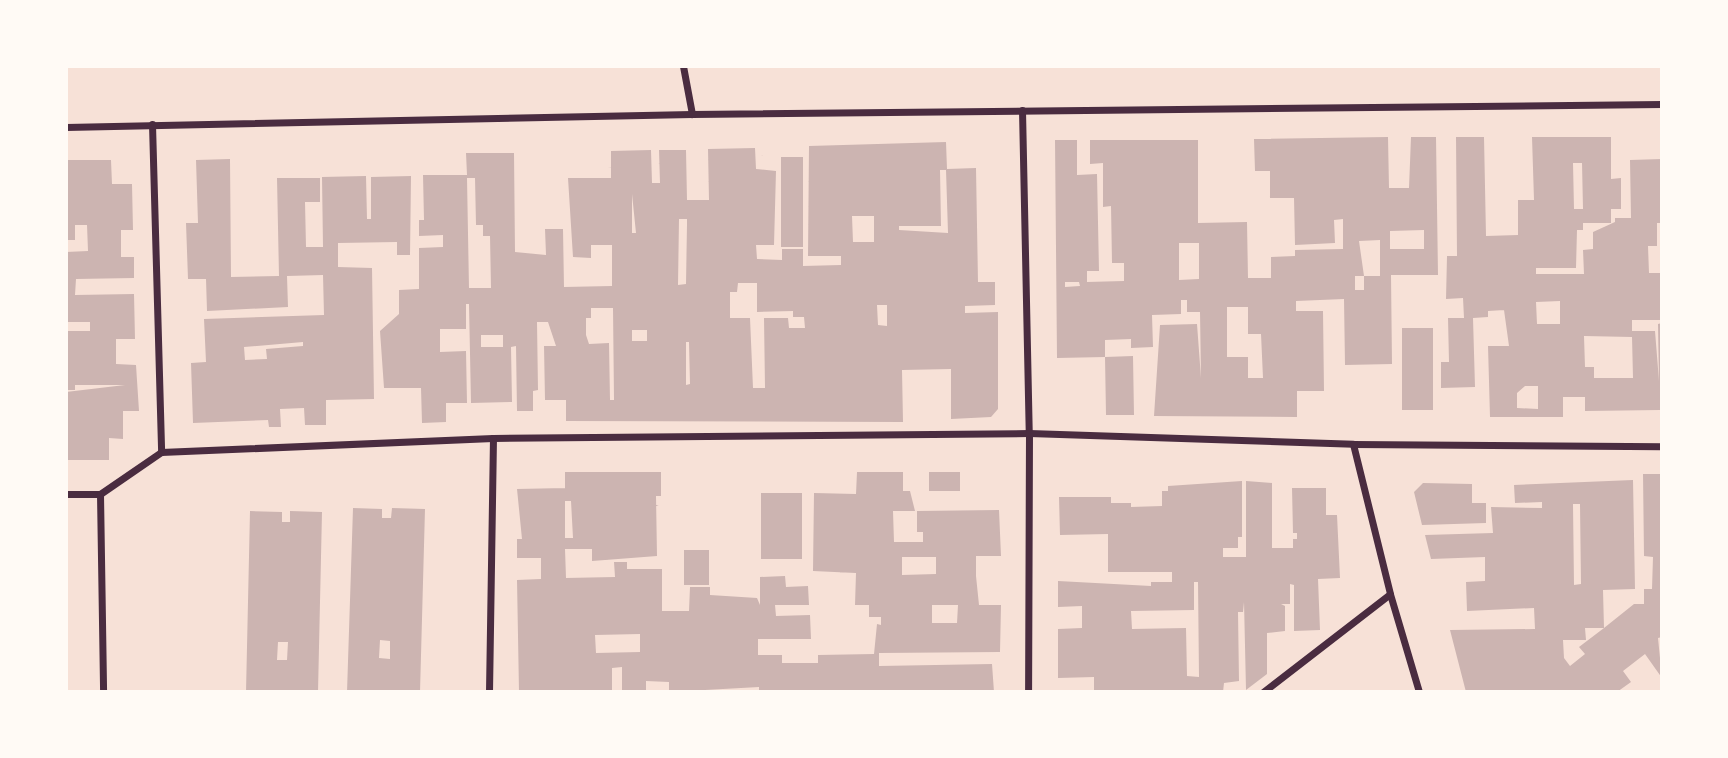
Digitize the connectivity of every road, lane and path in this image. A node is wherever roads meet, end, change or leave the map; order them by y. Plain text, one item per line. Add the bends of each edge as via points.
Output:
1 (683, 66) edge
2 (1661, 104) edge
3 (1022, 110) junction
4 (692, 114) junction
5 (152, 124) junction
6 (66, 127) edge
7 (1029, 433) junction
8 (493, 438) junction
9 (1353, 444) junction
10 (1661, 446) edge
11 (161, 452) junction
12 (66, 494) edge
13 (100, 494) junction
14 (1390, 594) junction
15 (103, 691) edge
16 (489, 691) edge
17 (1028, 691) edge
18 (1264, 691) edge
19 (1419, 691) edge

1 - 4 street
2 - 3 street
3 - 4 street
3 - 7 street
4 - 5 street
5 - 6 street
5 - 11 street
7 - 8 street
7 - 9 street
7 - 17 street
8 - 11 street
8 - 16 street
9 - 10 street
9 - 14 street
11 - 13 street
12 - 13 street
13 - 15 street
14 - 18 street
14 - 19 street

